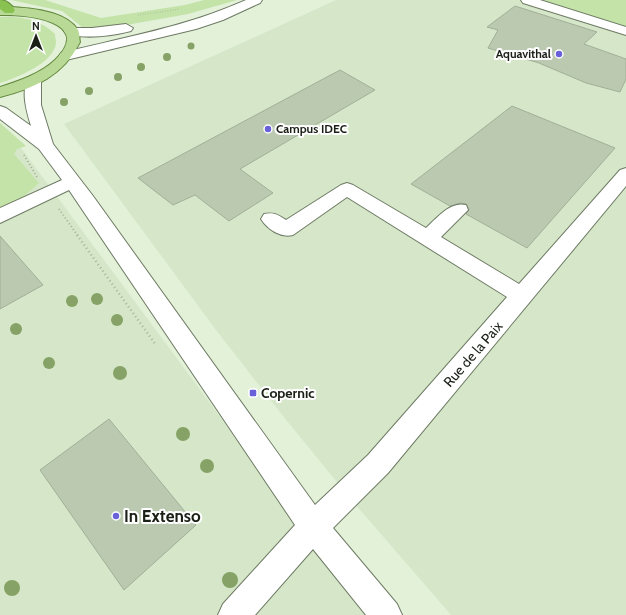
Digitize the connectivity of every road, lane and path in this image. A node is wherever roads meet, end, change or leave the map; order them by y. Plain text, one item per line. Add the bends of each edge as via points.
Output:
1 (527, 0) edge
2 (253, 1) edge
3 (3, 8) edge
4 (71, 31) junction
5 (626, 31) edge
6 (66, 56) junction
7 (34, 80) junction
8 (0, 92) edge
9 (0, 111) edge
10 (45, 146) junction
11 (626, 174) edge
12 (72, 182) junction
13 (459, 210) dead end
14 (0, 216) edge
15 (271, 219) dead end
16 (427, 238) junction
17 (522, 296) junction
18 (313, 527) junction
19 (234, 615) edge
20 (386, 615) edge

1 - 5 street
2 - 4 street via 184,18 114,31
2 - 6 street via 218,18 191,26
3 - 4 main road via 49,16 63,22
4 - 6 main road via 73,43
6 - 7 main road
7 - 8 main road
7 - 10 street via 33,109
9 - 10 street
10 - 12 street
11 - 17 street, Rue de la Paix
12 - 14 street
12 - 18 street
13 - 16 street
15 - 16 street via 286,230 347,189
16 - 17 street
17 - 18 street, Rue de la Paix via 378,464
18 - 19 street, Rue de la Paix
18 - 20 street

